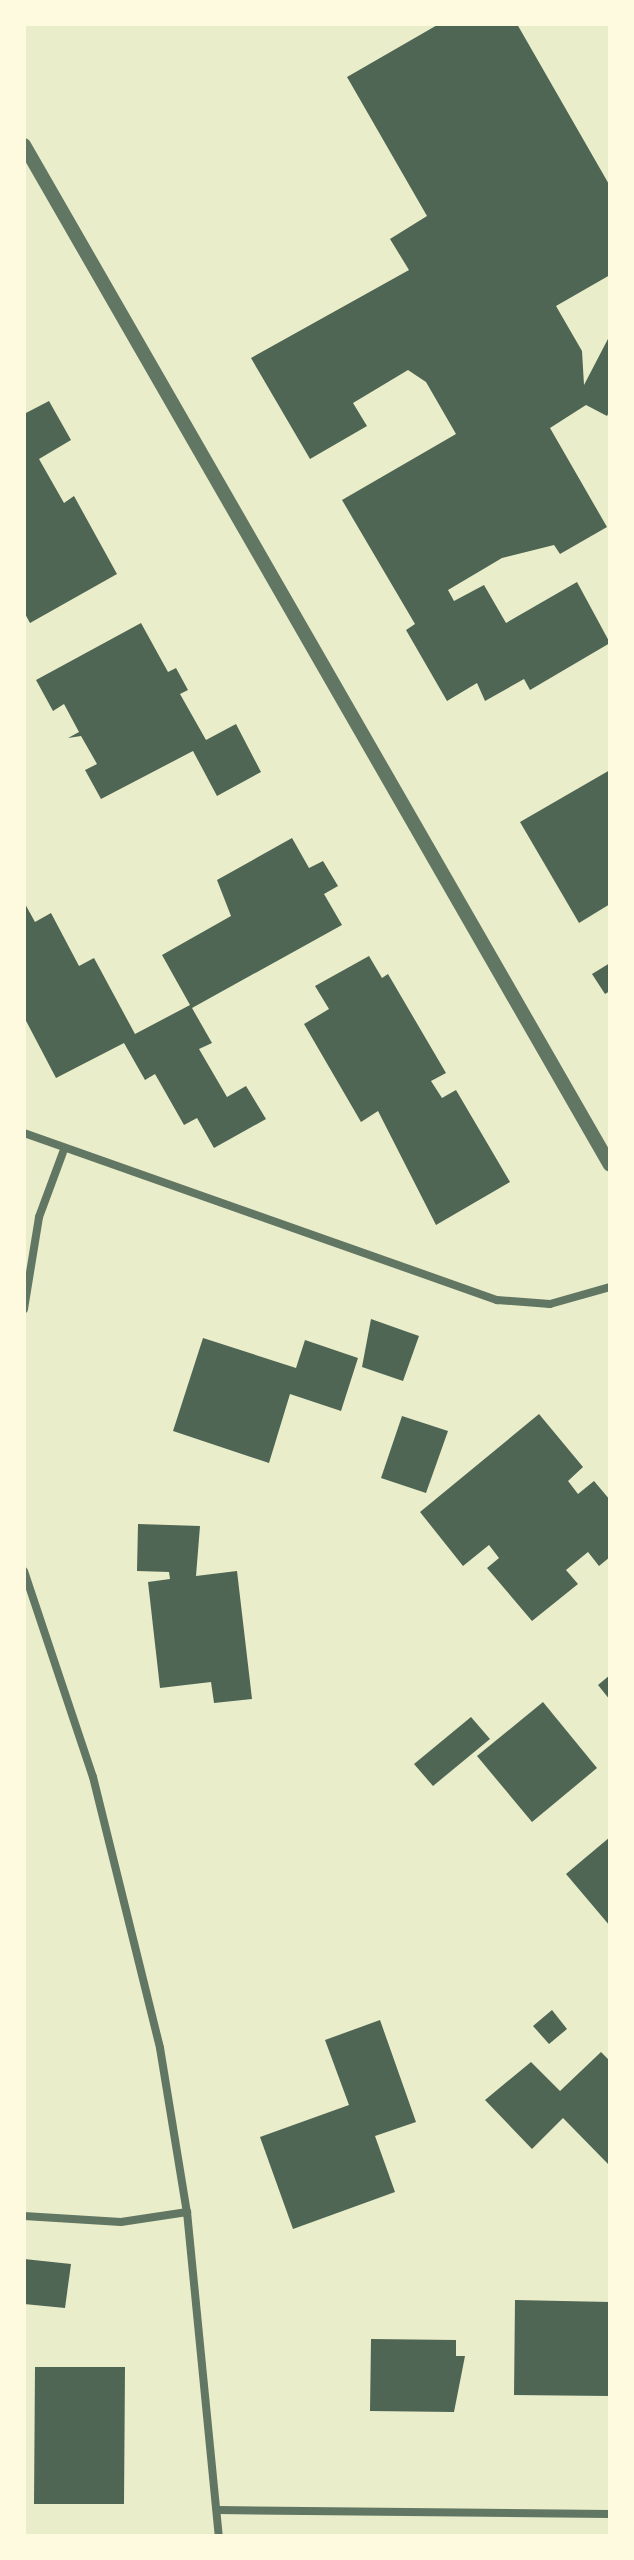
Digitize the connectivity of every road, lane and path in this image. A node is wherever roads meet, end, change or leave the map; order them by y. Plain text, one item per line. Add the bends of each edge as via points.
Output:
1 (24, 145) edge
2 (24, 1133) edge
3 (63, 1152) junction
4 (610, 1165) edge
5 (610, 1287) edge
6 (24, 1309) edge
7 (24, 1571) edge
8 (187, 2212) junction
9 (24, 2216) edge
10 (217, 2510) junction
11 (610, 2514) edge
12 (219, 2536) edge

1 - 4 street
2 - 3 street
3 - 5 street via 497,1300 550,1304
3 - 6 street via 39,1217
7 - 8 street via 93,1777 160,2048
8 - 9 street via 121,2222
8 - 10 street
10 - 11 street
10 - 12 street

